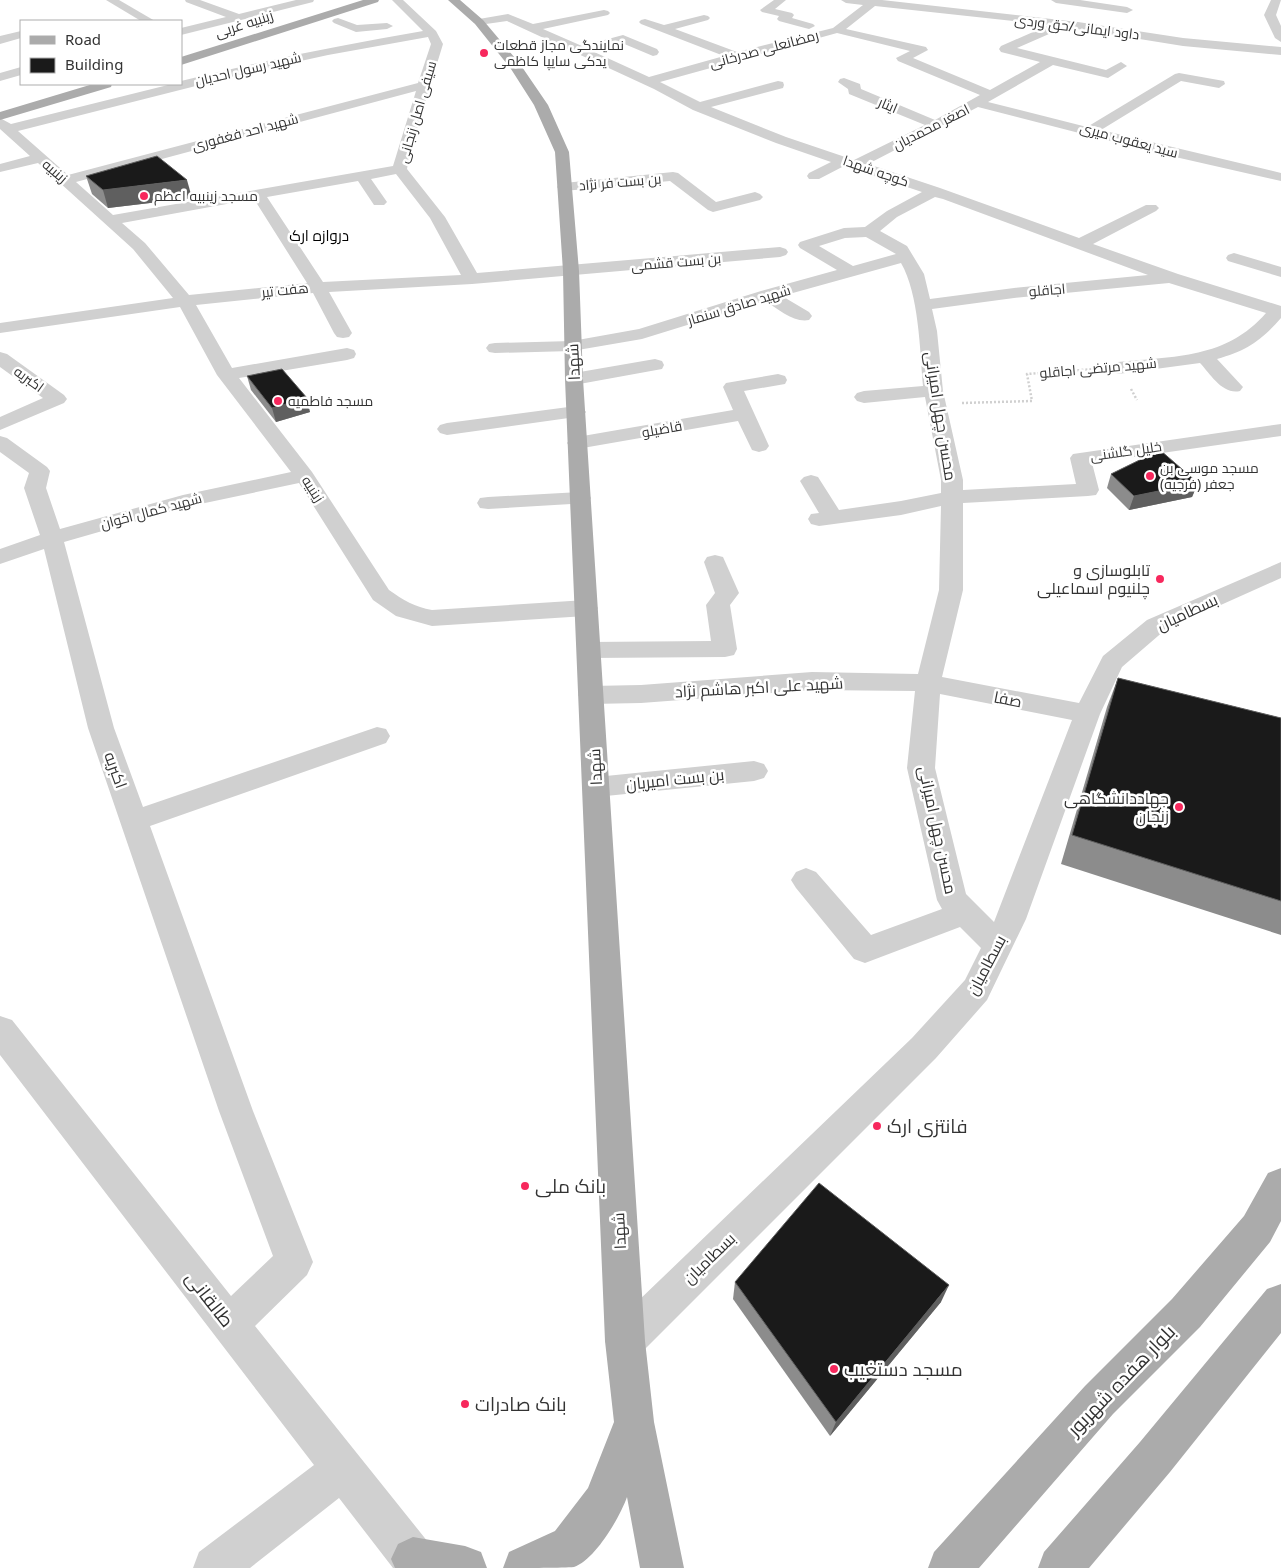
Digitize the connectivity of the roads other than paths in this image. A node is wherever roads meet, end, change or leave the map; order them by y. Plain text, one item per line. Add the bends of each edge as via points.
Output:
1 (111, 0) edge
2 (190, 0) edge
3 (309, 0) edge
4 (374, 0) edge
5 (397, 0) edge
6 (452, 0) edge
7 (781, 0) edge
8 (846, 0) edge
9 (1056, 0) edge
10 (1276, 0) edge
11 (1281, 1) edge
12 (875, 2) edge
13 (974, 2) dead end
14 (604, 13) dead end
15 (238, 18) junction
16 (704, 18) dead end
17 (1007, 19) junction
18 (147, 20) edge
19 (338, 21) dead end
20 (422, 22) junction
21 (479, 22) junction
22 (645, 22) dead end
23 (1136, 22) dead end
24 (1062, 24) junction
25 (1152, 24) dead end
26 (809, 26) dead end
27 (530, 28) junction
28 (662, 28) junction
29 (1104, 29) junction
30 (838, 30) junction
31 (182, 32) edge
32 (1194, 32) dead end
33 (432, 33) junction
34 (677, 34) junction
35 (20, 36) edge
36 (1144, 36) junction
37 (1092, 38) dead end
38 (1281, 38) edge
39 (0, 40) edge
40 (1183, 42) junction
41 (636, 45) junction
42 (772, 46) junction
43 (579, 50) junction
44 (328, 51) junction
45 (1278, 51) edge
46 (653, 52) dead end
47 (791, 54) dead end
48 (736, 56) junction
49 (182, 61) edge
50 (1051, 61) junction
51 (343, 63) dead end
52 (1264, 65) dead end
53 (1121, 66) dead end
54 (254, 67) junction
55 (20, 72) edge
56 (0, 77) edge
57 (273, 77) dead end
58 (648, 81) junction
59 (844, 82) dead end
60 (1219, 84) dead end
61 (103, 85) edge
62 (180, 85) edge
63 (182, 85) edge
64 (424, 85) junction
65 (778, 85) dead end
66 (991, 95) junction
67 (127, 98) junction
68 (978, 103) junction
69 (100, 105) junction
70 (142, 107) dead end
71 (698, 107) junction
72 (121, 117) dead end
73 (2, 122) edge
74 (936, 125) junction
75 (1090, 130) junction
76 (40, 158) junction
77 (851, 162) junction
78 (0, 168) edge
79 (400, 169) junction
80 (362, 176) junction
81 (814, 176) dead end
82 (1281, 177) edge
83 (65, 180) junction
84 (564, 187) junction
85 (935, 191) junction
86 (258, 194) junction
87 (755, 197) dead end
88 (379, 202) dead end
89 (1151, 208) dead end
90 (111, 220) junction
91 (869, 232) junction
92 (1080, 244) junction
93 (780, 252) dead end
94 (904, 257) junction
95 (1234, 258) dead end
96 (571, 271) junction
97 (852, 272) junction
98 (1281, 272) edge
99 (1172, 278) junction
100 (472, 280) junction
101 (318, 287) junction
102 (767, 296) junction
103 (185, 301) junction
104 (922, 305) junction
105 (1279, 311) edge
106 (803, 316) dead end
107 (0, 328) edge
108 (343, 332) dead end
109 (572, 346) junction
110 (495, 348) dead end
111 (347, 354) dead end
112 (1203, 356) junction
113 (0, 358) edge
114 (655, 365) dead end
115 (1118, 368) road end
116 (226, 375) junction
117 (574, 379) junction
118 (778, 380) dead end
119 (1232, 386) dead end
120 (864, 397) dead end
121 (935, 398) junction
122 (576, 412) junction
123 (746, 414) junction
124 (0, 424) edge
125 (447, 429) dead end
126 (1281, 430) edge
127 (0, 442) edge
128 (578, 443) junction
129 (759, 446) dead end
130 (305, 476) junction
131 (811, 481) dead end
132 (952, 497) junction
133 (580, 498) junction
134 (488, 503) dead end
135 (52, 538) junction
136 (0, 557) edge
137 (716, 562) dead end
138 (1281, 569) edge
139 (586, 608) junction
140 (589, 650) junction
141 (928, 683) junction
142 (591, 695) junction
143 (1087, 714) junction
144 (377, 736) dead end
145 (754, 771) dead end
146 (596, 787) junction
147 (134, 821) junction
148 (806, 880) dead end
149 (965, 912) junction
150 (998, 945) junction
151 (0, 1030) edge
152 (1281, 1185) edge
153 (1281, 1303) edge
154 (230, 1324) junction
155 (625, 1341) junction
156 (634, 1422) junction
157 (342, 1469) junction
158 (417, 1563) edge
159 (215, 1568) edge
160 (465, 1568) edge
161 (526, 1568) edge
162 (662, 1568) edge
163 (950, 1568) edge
164 (1060, 1568) edge

1 - 18 street
2 - 15 street
3 - 15 street
4 - 49 main road, زینبیه غربی
5 - 20 street
6 - 21 main road, شهدا
7 - 26 street via 766,10 788,15 783,19
8 - 12 street, داود ایمانی/حق وردی
9 - 23 street via 1123,15
10 - 11 street
10 - 38 street via 1270,15
12 - 17 street, داود ایمانی/حق وردی
12 - 30 street, رمضانعلی صدرخانی
13 - 17 street via 1021,10
14 - 27 street
15 - 31 street
16 - 28 street
17 - 24 street, داود ایمانی/حق وردی
19 - 20 street via 356,29
20 - 33 street
21 - 27 street, کوچه شهدا via 508,17
21 - 84 main road, شهدا via 516,67 541,106 562,152
22 - 28 street
24 - 29 street, داود ایمانی/حق وردی
24 - 50 street via 1005,50
25 - 36 street
27 - 43 street, کوچه شهدا
28 - 34 street
29 - 36 street, داود ایمانی/حق وردی
29 - 37 street
30 - 42 street, رمضانعلی صدرخانی
30 - 66 street via 922,50 902,58
32 - 40 street
33 - 44 street, شهید رسول احدیان
33 - 64 street, سیفی اصل زنجانی via 437,44
34 - 41 street
34 - 48 street
35 - 39 street
36 - 40 street, داود ایمانی/حق وردی
40 - 45 street, داود ایمانی/حق وردی
41 - 43 street via 623,39
41 - 46 street
42 - 47 street
42 - 48 street, رمضانعلی صدرخانی
43 - 58 street, کوچه شهدا
44 - 51 street
44 - 54 street, شهید رسول احدیان
45 - 52 street
48 - 58 street, رمضانعلی صدرخانی
50 - 53 street via 1108,74
50 - 66 street, اصغر محمدیان
54 - 57 street
54 - 63 street, شهید رسول احدیان
55 - 56 street
58 - 71 street, کوچه شهدا
59 - 74 street, ایثار via 855,87 854,91
60 - 75 street via 1179,77
61 - 73 main road
62 - 67 street, شهید رسول احدیان
64 - 79 street, سیفی اصل زنجانی
64 - 83 street, شهید احد فغفوری
65 - 71 street
66 - 68 street, اصغر محمدیان
67 - 69 street, شهید رسول احدیان
67 - 70 street
68 - 74 street, اصغر محمدیان
68 - 75 street, سید یعقوب میری
69 - 72 street
69 - 73 street, شهید رسول احدیان
71 - 77 street, کوچه شهدا via 781,140
73 - 76 street, زینبیه
74 - 77 street, اصغر محمدیان
75 - 82 street, سید یعقوب میری
76 - 78 street
76 - 83 street, زینبیه
77 - 81 street, اصغر محمدیان
77 - 85 street, کوچه شهدا
79 - 80 street
79 - 100 street, سیفی اصل زنجانی via 437,217
80 - 86 street
80 - 88 street
83 - 90 street, زینبیه
84 - 87 street, بن بست فر نژاد via 673,176 713,206
84 - 96 main road, شهدا
85 - 91 street via 892,214
85 - 92 street, کوچه شهدا
86 - 90 street
86 - 101 street
89 - 92 street
90 - 103 street, زینبیه via 139,246
91 - 94 street, محسن چهل امیرانی via 901,249
91 - 97 street via 844,233 806,244
92 - 99 street, کوچه شهدا
93 - 96 street, بن بست قشمی
94 - 97 street, شهید صادق سنمار
94 - 104 street, محسن چهل امیرانی via 916,274
95 - 98 street
96 - 100 street, هفت تیر
96 - 109 main road, شهدا
97 - 102 street, شهید صادق سنمار
99 - 104 street, اجاقلو
99 - 105 street, کوچه شهدا
100 - 101 street, هفت تیر
101 - 103 street, هفت تیر
101 - 108 street
102 - 106 street
102 - 109 street, شهید صادق سنمار via 642,334
103 - 107 street, هفت تیر
103 - 116 street, زینبیه
104 - 121 street, محسن چهل امیرانی
105 - 112 street, شهید مرتضی اجاقلو via 1254,336 1224,351
109 - 110 street, شهید صادق سنمار
109 - 117 main road, شهدا
111 - 116 street
112 - 115 street, شهید مرتضی اجاقلو
112 - 119 street
113 - 124 street, اکبریه via 57,399
114 - 117 street
116 - 130 street, زینبیه
117 - 122 main road, شهدا
118 - 123 street via 733,387
120 - 121 street
121 - 132 street, محسن چهل امیرانی via 952,480
122 - 125 street
122 - 128 main road, شهدا
123 - 128 street, قاضیلو
123 - 129 street
126 - 132 street, خلیل گلشنی via 1080,458 1088,490
127 - 135 street, اکبریه via 40,471 35,488
128 - 133 main road, شهدا
130 - 135 street, شهید کمال اخوان via 183,501
130 - 139 street, زینبیه via 381,595 411,614 432,618
131 - 132 street via 826,518
132 - 141 street, محسن چهل امیرانی via 951,590
133 - 134 street
133 - 139 main road, شهدا
135 - 136 street, شهید کمال اخوان
135 - 147 street, اکبریه via 101,728
137 - 140 street via 727,593 718,605 726,649
138 - 143 street, بسطامیان via 1156,625 1112,662
139 - 140 main road, شهدا
140 - 142 main road, شهدا
141 - 142 street, شهید علی اکبر هاشم نژاد via 812,681
141 - 143 street, صفا
141 - 149 street, محسن چهل امیرانی via 921,768 952,900
142 - 146 main road, شهدا
143 - 150 street, بسطامیان via 1011,919
144 - 147 street
145 - 146 street, بن بست امیریان
146 - 155 main road, شهدا
147 - 154 street, اکبریه via 236,1111 294,1262
148 - 149 street via 865,950
149 - 150 street, محسن چهل امیرانی
150 - 155 street, بسطامیان via 976,990 924,1048
151 - 154 street, طالقانی
152 - 163 main road, بلوار هفده شهریور via 1257,1229 1186,1313 1098,1400
153 - 164 main road via 1162,1450
154 - 157 street, طالقانی
155 - 156 main road, شهدا
156 - 161 main road via 604,1502 570,1546
156 - 162 main road, شهدا
157 - 158 street, طالقانی
157 - 159 street
158 - 160 main road

